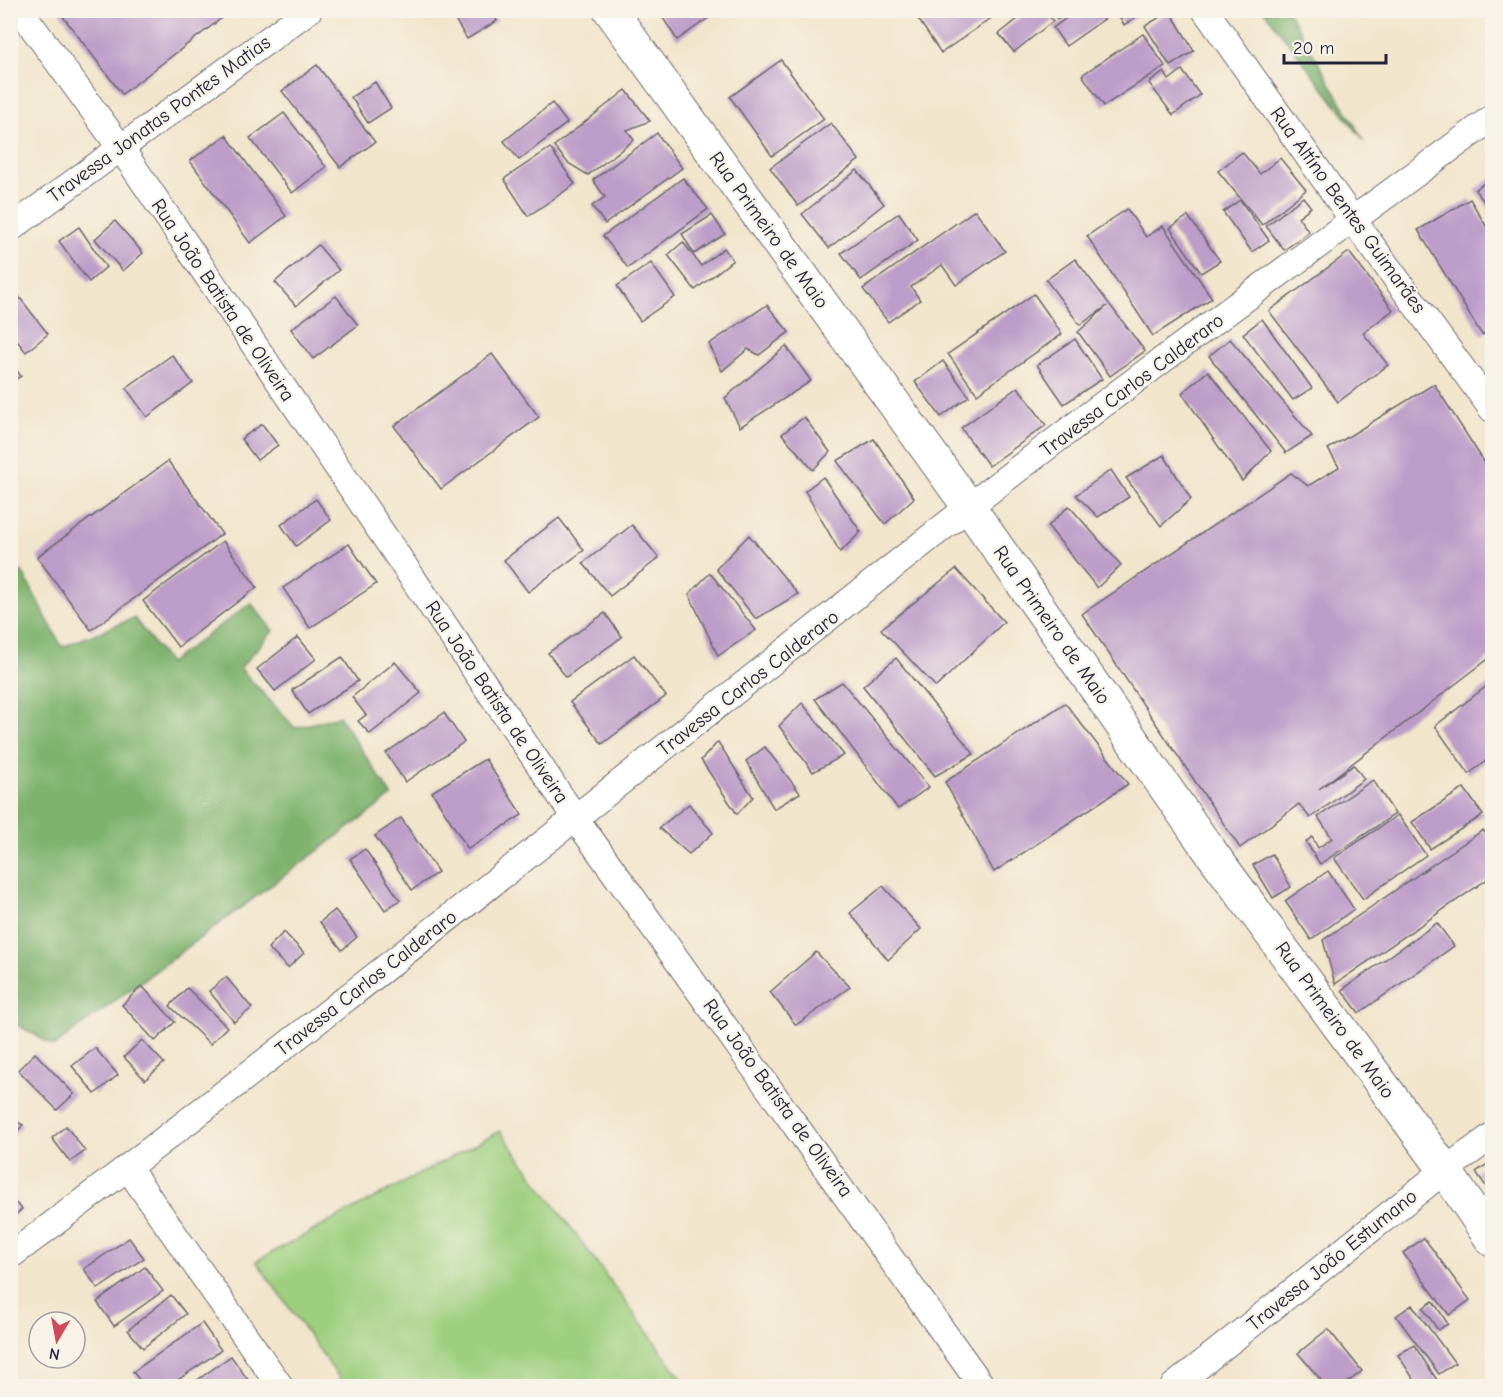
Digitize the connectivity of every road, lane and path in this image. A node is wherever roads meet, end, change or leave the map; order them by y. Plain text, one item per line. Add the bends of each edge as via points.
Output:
1 (20, 10) edge
2 (309, 10) edge
3 (610, 10) edge
4 (1205, 10) edge
5 (1492, 118) edge
6 (120, 147) junction
7 (1353, 220) junction
8 (10, 229) edge
9 (1492, 409) edge
10 (969, 507) junction
11 (576, 819) junction
12 (1492, 1136) edge
13 (128, 1168) junction
14 (1445, 1170) junction
15 (1492, 1240) edge
16 (10, 1256) edge
17 (280, 1386) edge
18 (982, 1386) edge
19 (1174, 1386) edge

1 - 6 street, Rua João Batista de Oliveira
2 - 6 street, Travessa Jonatas Pontes Matias
3 - 10 street, Rua Primeiro de Maio
4 - 7 street, Rua Altíno Bentes Guimarães
5 - 7 street, Travessa Carlos Calderaro
6 - 8 street, Travessa Jonatas Pontes Matias
6 - 11 street, Rua João Batista de Oliveira
7 - 9 street, Rua Altíno Bentes Guimarães
7 - 10 street, Travessa Carlos Calderaro
10 - 11 street, Travessa Carlos Calderaro
10 - 14 street, Rua Primeiro de Maio via 1202,840
11 - 13 street, Travessa Carlos Calderaro
11 - 18 street, Rua João Batista de Oliveira
12 - 14 street, Travessa João Estumano
13 - 16 street, Travessa Carlos Calderaro
13 - 17 street
14 - 15 street, Rua Primeiro de Maio
14 - 19 street, Travessa João Estumano

